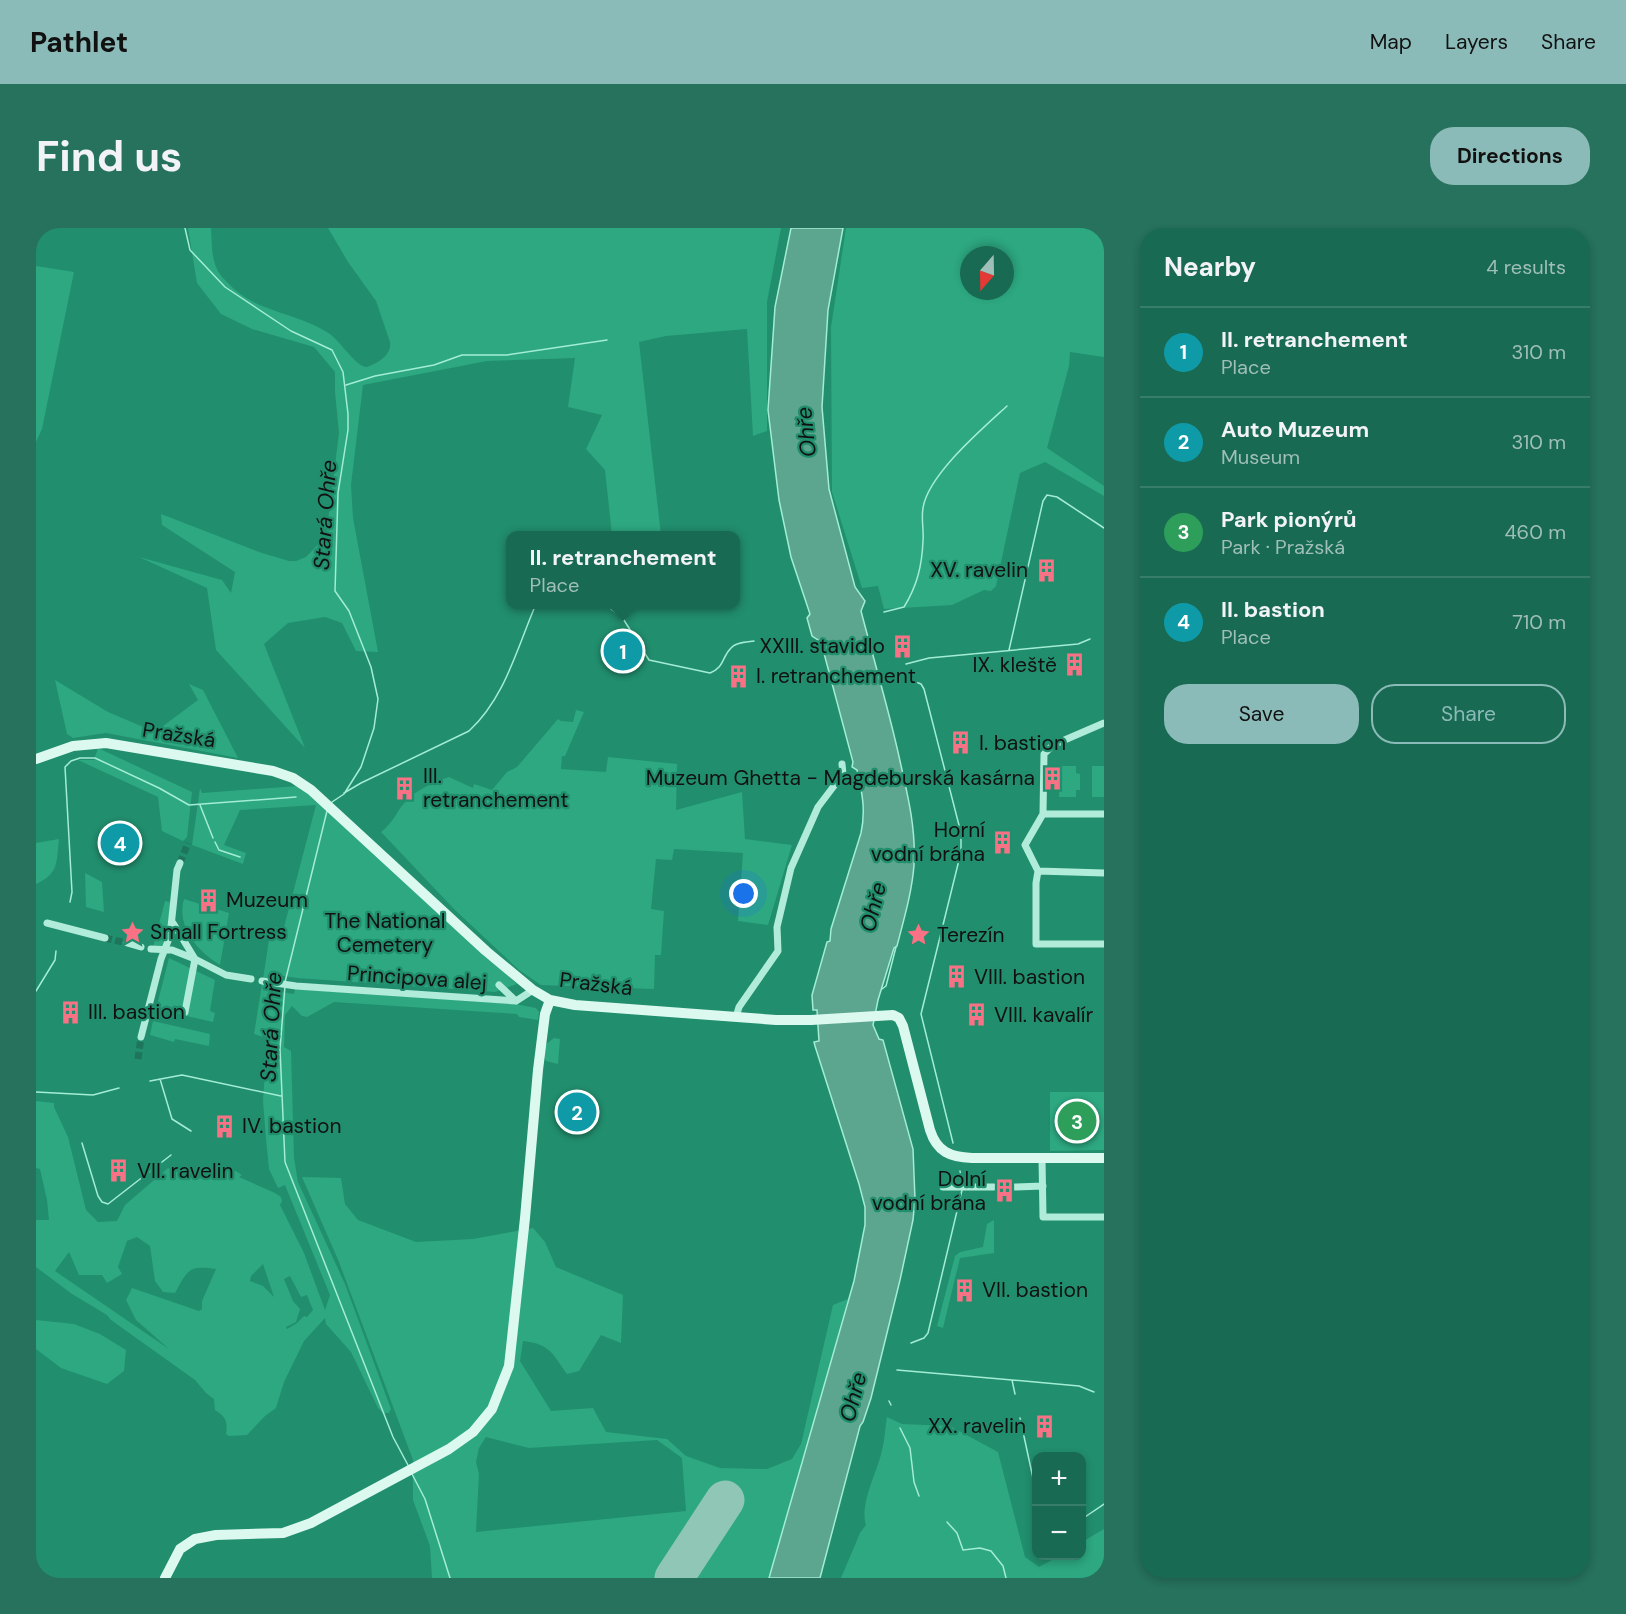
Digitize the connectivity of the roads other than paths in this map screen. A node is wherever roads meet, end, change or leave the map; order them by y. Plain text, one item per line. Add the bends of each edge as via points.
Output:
1 (1104, 723) edge
2 (36, 759) edge
3 (842, 764) dead end
4 (1042, 814) junction
5 (1104, 814) edge
6 (180, 863) tunnel mouth
7 (1038, 872) junction
8 (1104, 873) edge
9 (173, 921) junction
10 (47, 923) dead end
11 (105, 938) tunnel mouth
12 (127, 943) tunnel mouth
13 (1104, 944) edge
14 (141, 946) dead end
15 (151, 949) dead end
16 (166, 949) junction
17 (195, 959) junction
18 (251, 979) dead end
19 (262, 981) dead end
20 (499, 985) dead end
21 (533, 990) junction
22 (550, 999) junction
23 (516, 1001) junction
24 (185, 1012) dead end
25 (736, 1017) junction
26 (141, 1037) tunnel mouth
27 (1042, 1158) junction
28 (1104, 1158) edge
29 (943, 1186) dead end
30 (1043, 1186) junction
31 (994, 1187) tunnel mouth
32 (1015, 1187) tunnel mouth
33 (1104, 1217) edge
34 (165, 1578) edge

1 - 4 street via 1053,745 1044,754
2 - 21 main road, Pražská via 83,744 118,745 273,771 302,783
3 - 25 street via 843,774 818,807 791,868 777,927 778,951
4 - 5 street
4 - 7 street via 1025,844
6 - 9 street
7 - 8 street
7 - 13 street via 1035,944
9 - 16 street
9 - 17 street
10 - 11 street
12 - 14 street
15 - 16 street
16 - 17 street
16 - 26 street
17 - 18 street via 226,975
17 - 24 street
19 - 23 street, Principova alej
20 - 23 street
21 - 22 main road, Pražská
21 - 23 street, Principova alej
22 - 25 main road, Pražská via 575,1005
22 - 34 main road via 538,1070 509,1366 495,1403 461,1441 319,1520 283,1533 195,1539 180,1550
25 - 27 main road, Pražská via 899,1018 930,1130 940,1150 958,1157
27 - 28 main road, Pražská
27 - 30 street
29 - 31 street
30 - 32 street
30 - 33 street via 1043,1217

